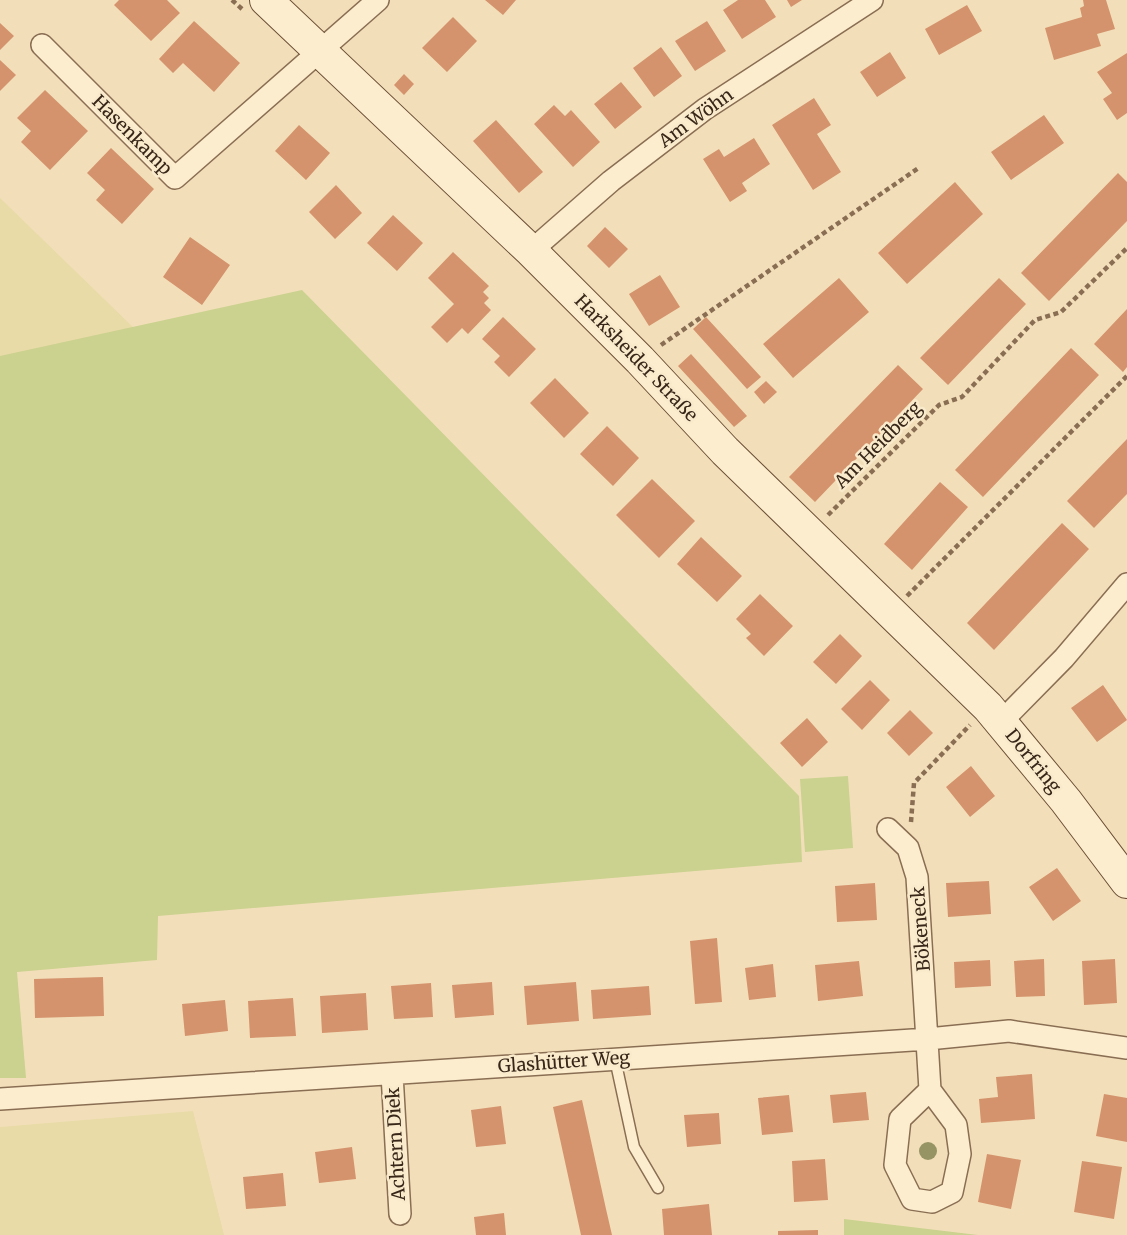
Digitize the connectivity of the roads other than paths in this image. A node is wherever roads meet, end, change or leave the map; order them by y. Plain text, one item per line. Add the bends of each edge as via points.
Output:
1 (266, 0) edge
2 (378, 0) edge
3 (872, 0) edge
4 (42, 45) dead end
5 (321, 51) junction
6 (530, 251) junction
7 (1127, 584) edge
8 (995, 715) junction
9 (888, 829) dead end
10 (1127, 882) edge
11 (928, 1039) junction
12 (1127, 1048) edge
13 (615, 1059) junction
14 (392, 1074) junction
15 (930, 1090) junction
16 (0, 1099) edge
17 (658, 1188) dead end
18 (400, 1214) dead end

1 - 5 street, Harksheider Straße
2 - 5 street
3 - 6 street, Am Wöhn via 705,109
4 - 5 street, Hasenkamp via 175,178
5 - 6 street, Harksheider Straße
6 - 8 street, Harksheider Straße via 725,451
7 - 8 street, Dorfring via 1064,657
8 - 10 street, Dorfring
9 - 11 street, Bökeneck via 908,848 917,877
11 - 12 street, Glashütter Weg via 1009,1031
11 - 13 street, Glashütter Weg
11 - 15 street, Bökeneck
13 - 14 street, Glashütter Weg
13 - 17 lane via 635,1147
14 - 16 street, Glashütter Weg
14 - 18 street, Achtern Diek
15 - 15 street via 900,1119 895,1165 912,1199 932,1202 952,1192 960,1153 956,1125

